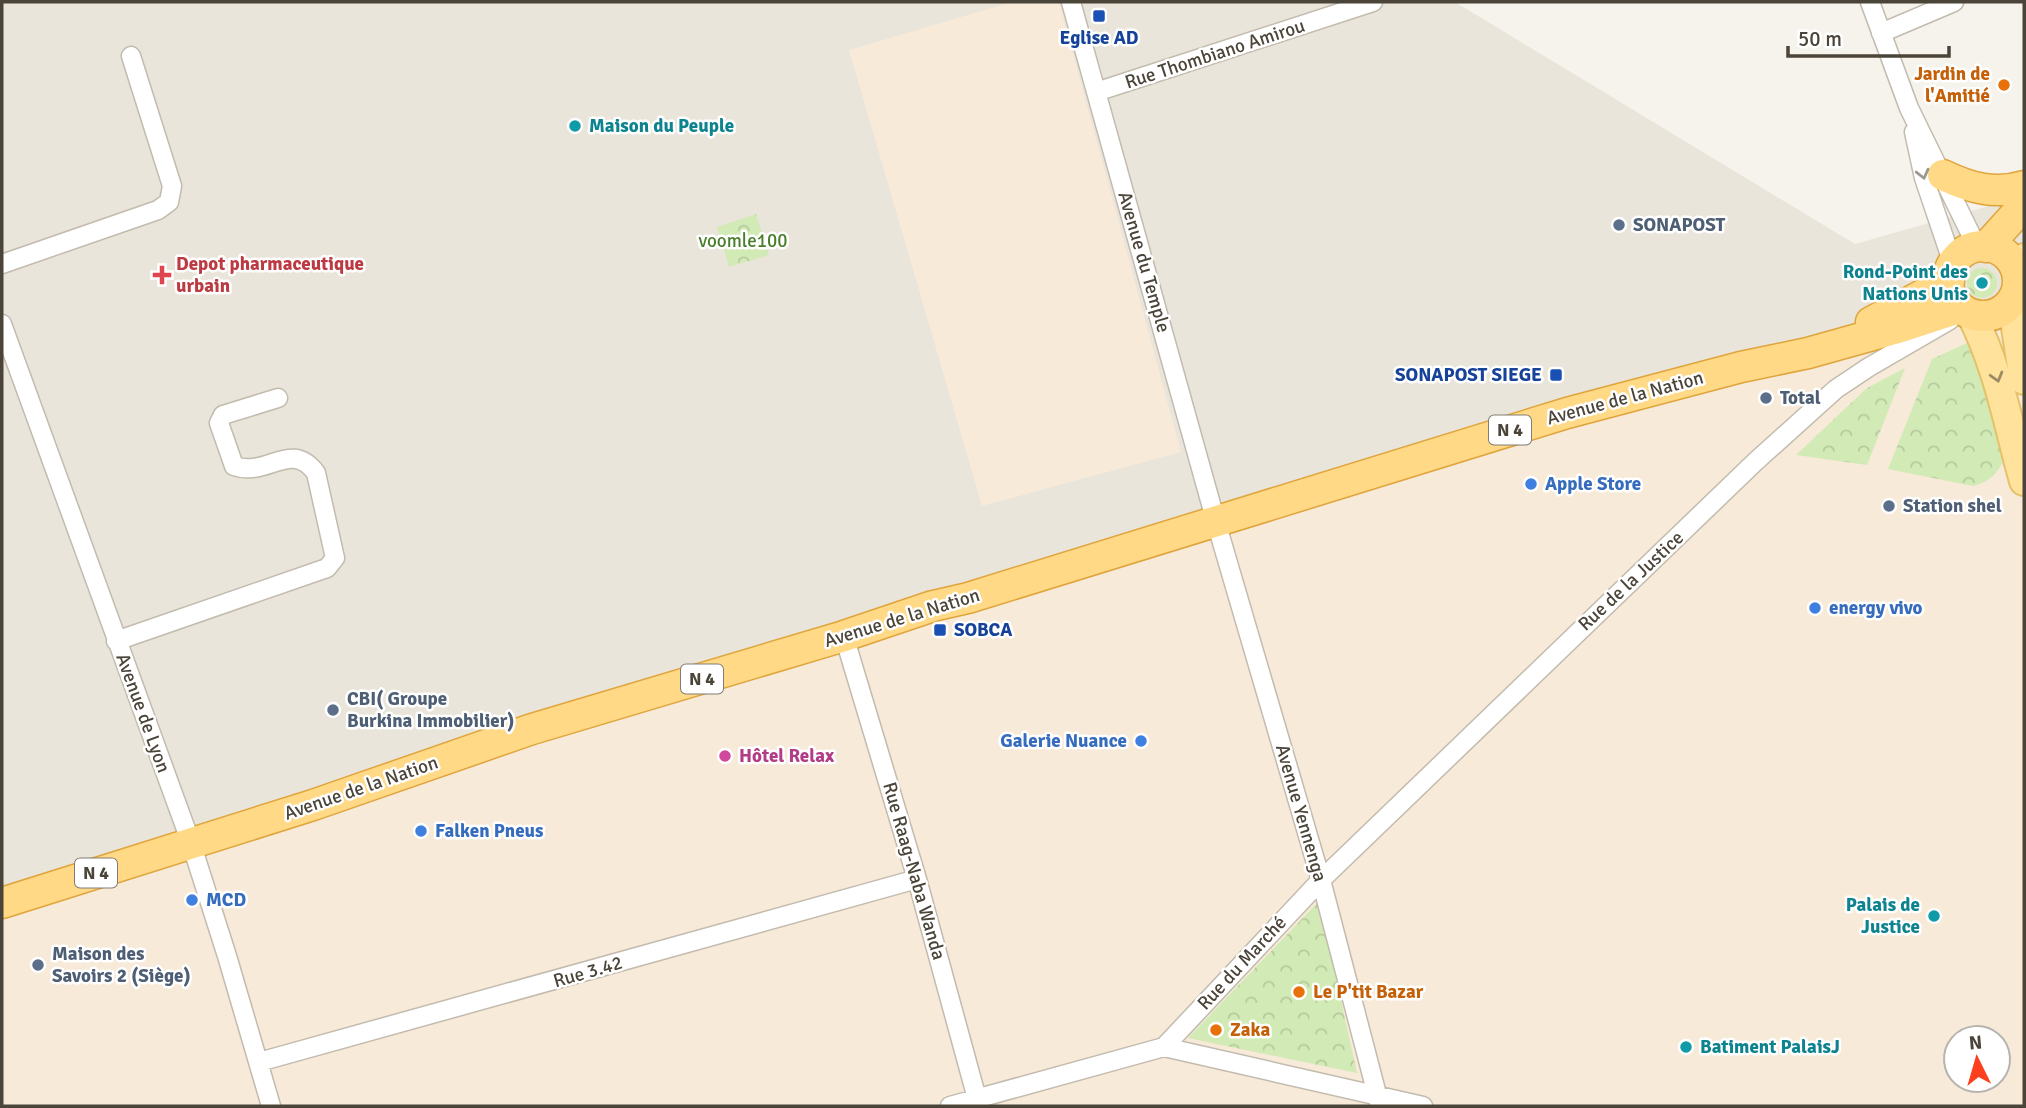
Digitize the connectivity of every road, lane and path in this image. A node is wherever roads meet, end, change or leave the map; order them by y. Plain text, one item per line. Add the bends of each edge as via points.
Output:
1 (1071, 2) edge
2 (1373, 2) edge
3 (1870, 2) edge
4 (1954, 2) edge
5 (1881, 33) junction
6 (131, 56) dead end
7 (1097, 92) junction
8 (1909, 108) junction
9 (1943, 175) junction
10 (2024, 186) edge
11 (2024, 205) edge
12 (2, 264) edge
13 (1991, 277) edge
14 (2, 324) edge
15 (2024, 380) edge
16 (278, 398) dead end
17 (2024, 481) edge
18 (1216, 522) junction
19 (845, 636) junction
20 (116, 642) junction
21 (191, 844) junction
22 (917, 879) junction
23 (1321, 880) junction
24 (2, 903) edge
25 (1164, 1047) junction
26 (258, 1062) junction
27 (1379, 1102) edge
28 (978, 1103) edge
29 (271, 1106) edge
30 (950, 1106) edge
31 (1423, 1106) edge

1 - 7 street, Avenue du Temple
2 - 7 street, Rue Thombiano Amirou
3 - 5 street
4 - 5 street
5 - 8 street
6 - 12 street via 172,186 169,202 158,210
7 - 18 street, Avenue du Temple
8 - 9 street
8 -> 13 street via 1924,178
9 - 10 highway via 1992,191
9 - 13 street
11 - 13 highway, N 4
13 - 15 main road
13 -> 17 main road via 1986,343
13 - 18 highway, Avenue de la Nation / N 4 via 1901,327 1567,413
13 - 23 street, Rue de la Justice via 1836,389
14 - 20 street, Avenue de Lyon
16 - 20 street via 223,415 219,423 234,467 250,469 297,457 307,461 316,473 335,558 327,568
18 - 19 highway, Avenue de la Nation / N 4
18 - 23 street, Avenue Yennenga
19 - 21 highway, Avenue de la Nation / N 4 via 532,729
19 - 22 street, Rue Raag-Naba Wanda
20 - 21 street, Avenue de Lyon
21 - 24 highway, Avenue de la Nation / N 4
21 - 26 street, Avenue de Lyon
22 - 26 street, Rue 3.42
22 - 28 street, Rue Raag-Naba Wanda
23 - 25 street, Rue du Marché
23 - 27 street, Avenue Yennenga
25 - 27 street
25 - 28 street
26 - 29 street, Avenue de Lyon
27 - 31 street
28 - 30 street

